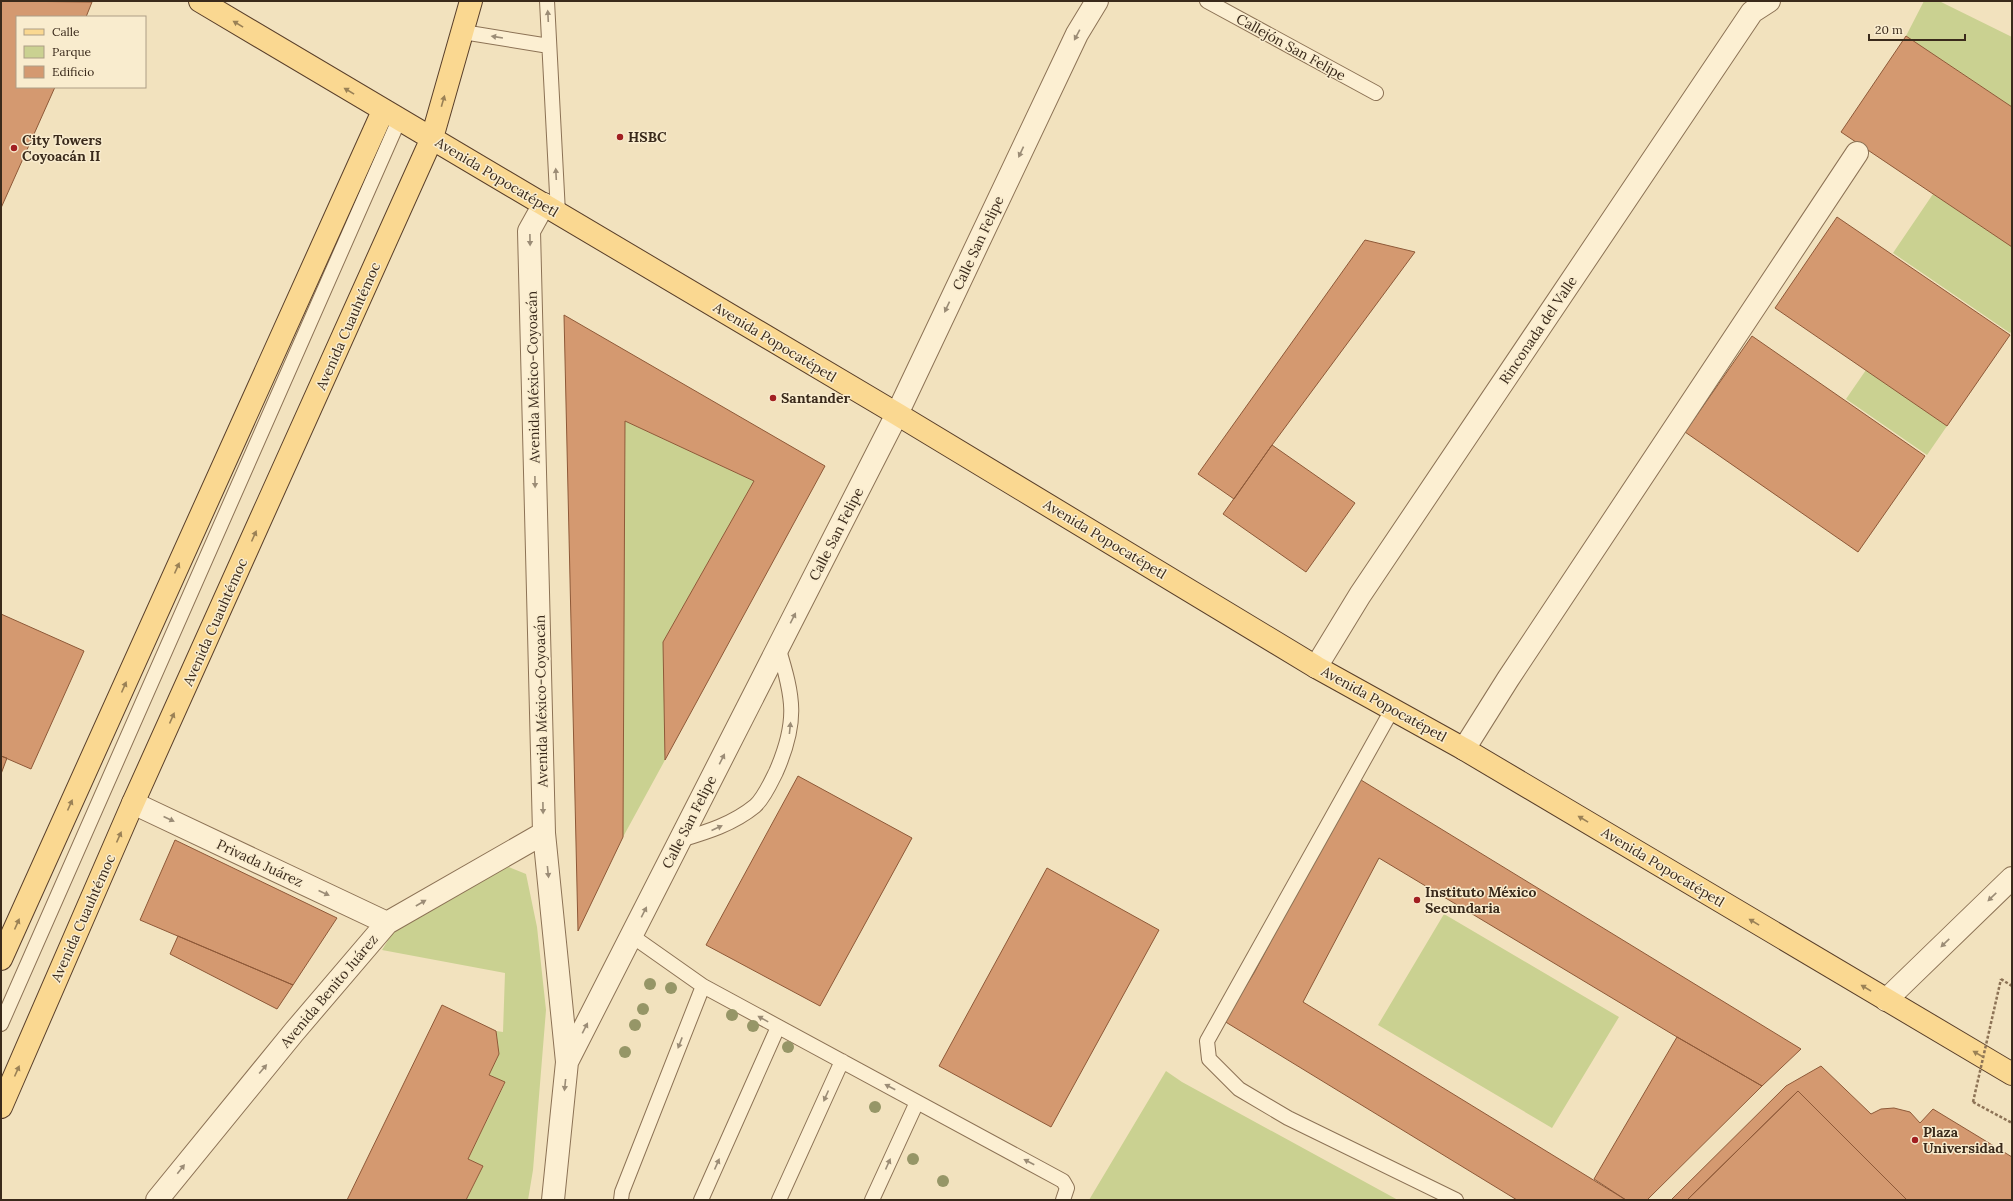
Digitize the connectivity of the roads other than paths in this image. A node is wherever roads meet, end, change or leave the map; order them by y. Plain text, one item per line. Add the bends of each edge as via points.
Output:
1 (200, 1) edge
2 (471, 1) edge
3 (547, 1) edge
4 (1097, 1) edge
5 (1207, 1) edge
6 (1769, 1) edge
7 (462, 32) junction
8 (549, 46) junction
9 (1376, 93) dead end
10 (391, 115) junction
11 (432, 138) junction
12 (1858, 153) dead end
13 (551, 209) junction
14 (897, 414) junction
15 (778, 647) junction
16 (1316, 667) junction
17 (1393, 708) junction
18 (1464, 748) junction
19 (134, 803) junction
20 (544, 833) junction
21 (680, 840) junction
22 (2012, 878) edge
23 (387, 923) junction
24 (632, 936) junction
25 (1, 959) edge
26 (703, 986) junction
27 (1886, 1000) junction
28 (1, 1024) edge
29 (778, 1027) junction
30 (842, 1061) junction
31 (567, 1062) junction
32 (2012, 1074) edge
33 (917, 1102) junction
34 (1, 1107) edge
35 (157, 1200) edge
36 (553, 1200) edge
37 (621, 1200) edge
38 (701, 1200) edge
39 (779, 1200) edge
40 (872, 1200) edge
41 (1063, 1200) edge
42 (1456, 1200) edge

10 -> 1 main road, Avenida Popocatépetl
2 - 7 main road
8 -> 3 lane
4 -> 14 street, Calle San Felipe via 1077,34
5 - 9 lane, Callejón San Felipe
6 - 16 street, Rinconada del Valle via 1752,12 1360,595
8 -> 7 lane
11 -> 7 main road
13 -> 8 lane
10 - 11 main road, Avenida Popocatépetl
25 -> 10 main road
10 - 28 lane
11 - 13 main road, Avenida Popocatépetl
19 -> 11 main road, Avenida Cuauhtémoc
12 - 18 street
13 - 14 main road, Avenida Popocatépetl
13 -> 20 street, Avenida México-Coyoacán via 529,231
15 -> 14 street, Calle San Felipe
14 - 16 main road, Avenida Popocatépetl
21 -> 15 street, Calle San Felipe
21 -> 15 lane via 714,830 738,818 757,805 771,782 790,734 792,711 789,682
16 - 17 main road, Avenida Popocatépetl
17 - 18 main road, Avenida Popocatépetl
17 - 42 lane via 1207,1041 1209,1059 1240,1089 1288,1118
27 -> 18 main road, Avenida Popocatépetl
19 -> 23 street, Privada Juárez
34 -> 19 main road, Avenida Cuauhtémoc
23 -> 20 street, Avenida Benito Juárez
20 -> 31 street, Avenida México-Coyoacán
24 -> 21 street, Calle San Felipe
22 -> 27 street
35 -> 23 street, Avenida Benito Juárez
24 - 26 lane
31 -> 24 street, Calle San Felipe
29 -> 26 lane
26 -> 37 lane
32 -> 27 main road, Avenida Popocatépetl
29 - 30 lane
38 -> 29 lane
33 -> 30 lane
30 -> 39 lane
31 -> 36 street, Avenida México-Coyoacán
40 -> 33 lane
41 -> 33 lane via 1067,1188 1063,1180

